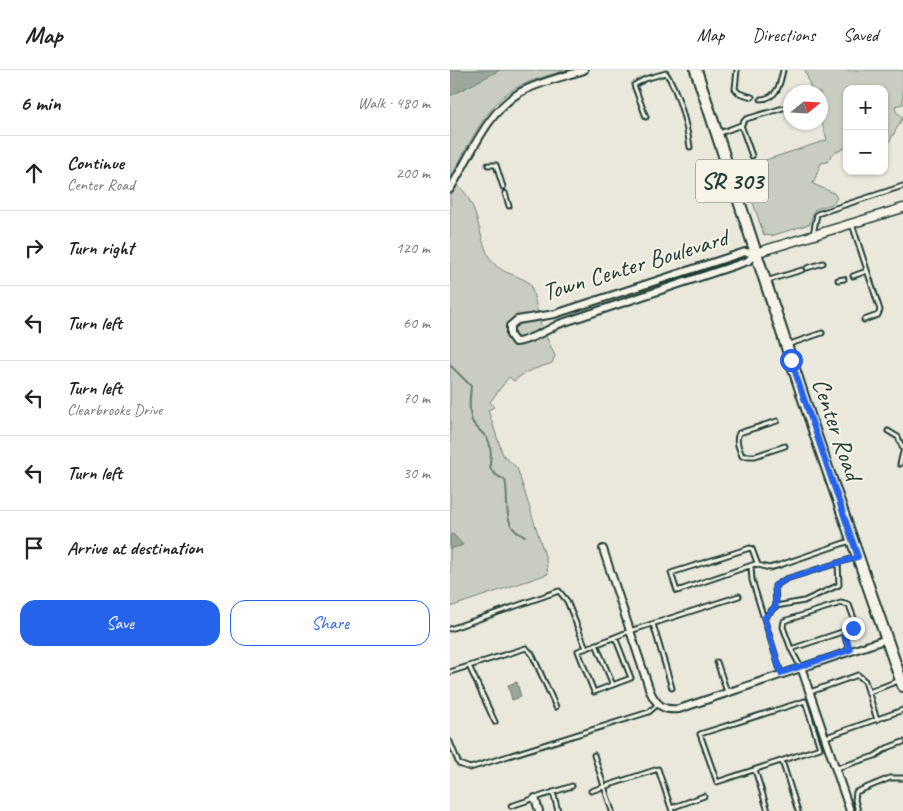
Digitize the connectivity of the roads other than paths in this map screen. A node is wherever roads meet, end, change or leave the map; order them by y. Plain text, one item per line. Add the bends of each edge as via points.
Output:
1 (584, 70) edge
2 (696, 70) edge
3 (737, 70) edge
4 (783, 70) edge
5 (752, 97) dead end
6 (761, 99) dead end
7 (783, 108) edge
8 (646, 117) dead end
9 (741, 125) junction
10 (717, 134) junction
11 (690, 147) dead end
12 (752, 156) dead end
13 (488, 164) dead end
14 (903, 186) edge
15 (503, 187) dead end
16 (450, 189) edge
17 (505, 192) dead end
18 (510, 206) dead end
19 (903, 208) edge
20 (852, 224) junction
21 (812, 235) junction
22 (756, 253) junction
23 (824, 263) dead end
24 (807, 268) dead end
25 (802, 270) dead end
26 (867, 271) junction
27 (853, 276) dead end
28 (844, 278) dead end
29 (838, 280) dead end
30 (765, 281) junction
31 (864, 320) dead end
32 (822, 333) dead end
33 (786, 345) junction
34 (778, 421) dead end
35 (888, 432) dead end
36 (785, 446) dead end
37 (903, 450) edge
38 (900, 464) dead end
39 (853, 540) junction
40 (603, 549) dead end
41 (858, 557) junction
42 (838, 563) junction
43 (758, 565) junction
44 (751, 566) junction
45 (740, 596) dead end
46 (776, 606) junction
47 (764, 618) junction
48 (653, 624) junction
49 (450, 629) edge
50 (630, 631) junction
51 (844, 633) junction
52 (615, 637) junction
53 (887, 638) junction
54 (596, 644) junction
55 (586, 648) junction
56 (790, 649) junction
57 (850, 650) junction
58 (717, 662) dead end
59 (469, 666) junction
60 (801, 667) junction
61 (450, 672) edge
62 (781, 673) junction
63 (902, 683) edge
64 (613, 685) junction
65 (672, 688) dead end
66 (810, 692) junction
67 (869, 692) junction
68 (727, 694) junction
69 (658, 704) junction
70 (556, 707) dead end
71 (903, 710) edge
72 (877, 720) junction
73 (494, 722) dead end
74 (825, 738) junction
75 (450, 742) edge
76 (903, 742) edge
77 (594, 755) dead end
78 (782, 761) junction
79 (835, 769) junction
80 (755, 770) junction
81 (903, 778) edge
82 (572, 786) dead end
83 (604, 786) junction
84 (591, 791) dead end
85 (553, 792) junction
86 (704, 796) dead end
87 (535, 798) junction
88 (511, 806) dead end
89 (671, 809) edge
90 (539, 811) edge
91 (558, 811) edge
92 (612, 811) edge
93 (768, 811) edge
94 (798, 811) edge
95 (850, 811) edge
96 (858, 811) edge

1 - 16 street via 535,86 503,105
2 - 10 main road, Center Road / SR 303
3 - 5 lane via 735,89
4 - 6 lane via 778,90
7 - 9 lane via 746,120
8 - 11 lane via 634,85 666,73 677,97
9 - 10 lane
9 - 12 lane
10 - 22 main road, Center Road / SR 303
13 - 15 lane via 496,165
14 - 21 lane via 817,214
17 - 18 lane
19 - 20 street
20 - 21 street
20 - 26 lane
21 - 22 street
22 - 22 street, Town Center Boulevard via 744,252 555,314 517,320 510,326 510,335 515,342 524,342 559,324 748,262
22 - 30 main road, Center Road / SR 303
23 - 24 lane
25 - 30 lane
26 - 27 lane
26 - 31 lane via 880,313
28 - 29 lane
30 - 33 main road, Center Road / SR 303
32 - 33 lane
33 - 39 main road, Center Road / SR 303
34 - 36 lane via 739,433 736,440 742,456 750,457
35 - 37 lane via 898,437
37 - 38 lane
39 - 41 main road, Center Road / SR 303
39 - 43 lane via 769,568
40 - 50 street
41 - 42 lane
41 - 53 main road, Center Road / SR 303
42 - 46 lane via 786,579 775,586
42 - 46 lane via 839,585 804,601
43 - 44 lane
43 - 44 lane via 750,548 671,572 677,591
44 - 47 lane
45 - 48 lane
46 - 47 lane
47 - 62 lane
48 - 50 lane
48 - 65 lane
49 - 55 lane via 560,592 568,601
50 - 52 lane
50 - 69 street via 650,691
51 - 56 lane
51 - 56 lane via 856,624 849,604 845,603 784,621
51 - 57 lane
52 - 54 lane
52 - 64 lane via 631,678
53 - 57 street
53 - 63 main road, Center Road / SR 303
54 - 55 lane
54 - 64 lane
55 - 64 lane via 578,651 594,692
56 - 60 lane
57 - 60 street
58 - 68 lane
59 - 61 lane
59 - 70 lane via 520,649 530,650
59 - 73 lane
60 - 62 street
60 - 66 street
62 - 68 street
63 - 67 lane
66 - 67 lane via 858,675 865,681
66 - 74 street
67 - 72 lane
68 - 69 street via 679,709 670,710
69 - 75 lane via 649,712 470,768 459,764
71 - 72 lane
72 - 74 lane
74 - 79 street
76 - 79 lane via 875,756
77 - 83 lane
78 - 80 lane
78 - 80 lane via 820,748 805,701 700,734 717,782
78 - 94 lane
79 - 95 street
80 - 93 lane
81 - 96 lane via 890,778 856,792
82 - 85 lane
83 - 84 lane
83 - 89 lane via 658,769
83 - 92 lane
85 - 87 lane
85 - 91 lane
86 - 89 lane
87 - 88 lane
87 - 90 street

